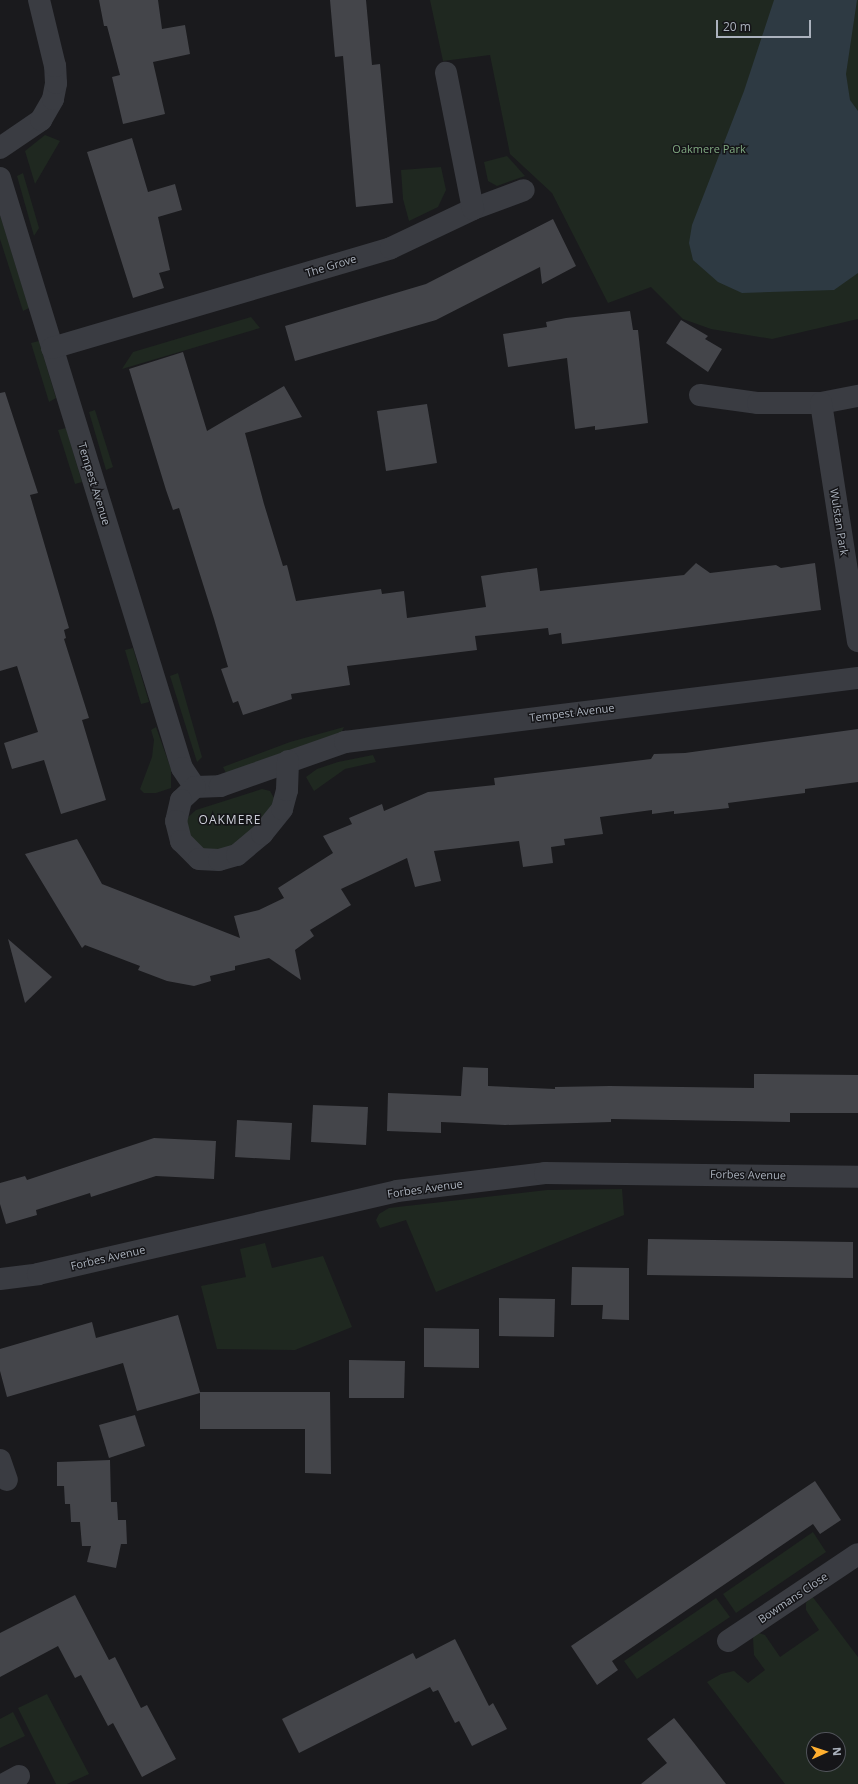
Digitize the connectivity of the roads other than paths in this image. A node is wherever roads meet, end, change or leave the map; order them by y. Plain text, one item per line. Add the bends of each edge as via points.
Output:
1 (39, 0) edge
2 (446, 74) dead end
3 (0, 148) edge
4 (0, 178) edge
5 (524, 190) dead end
6 (473, 209) junction
7 (52, 348) junction
8 (700, 395) dead end
9 (858, 396) edge
10 (820, 403) junction
11 (858, 641) edge
12 (858, 678) edge
13 (288, 761) junction
14 (195, 787) junction
15 (858, 1177) edge
16 (0, 1279) edge
17 (858, 1554) edge
18 (728, 1641) dead end

1 - 3 street via 55,66 56,83 53,99 41,120
2 - 6 street
4 - 7 street, Tempest Avenue
5 - 6 street, The Grove
6 - 7 street, The Grove via 391,248
7 - 14 street, Tempest Avenue via 182,768
8 - 10 street via 758,403
9 - 10 street
10 - 11 street, Wulstan Park
12 - 13 street, Tempest Avenue via 386,736 345,742
13 - 14 street, Tempest Avenue via 220,786
13 - 14 street via 287,790 282,810 262,834 237,855 199,859 181,841 176,821 181,800
15 - 16 street, Forbes Avenue via 537,1174 397,1191 38,1274
17 - 18 street, Bowmans Close

